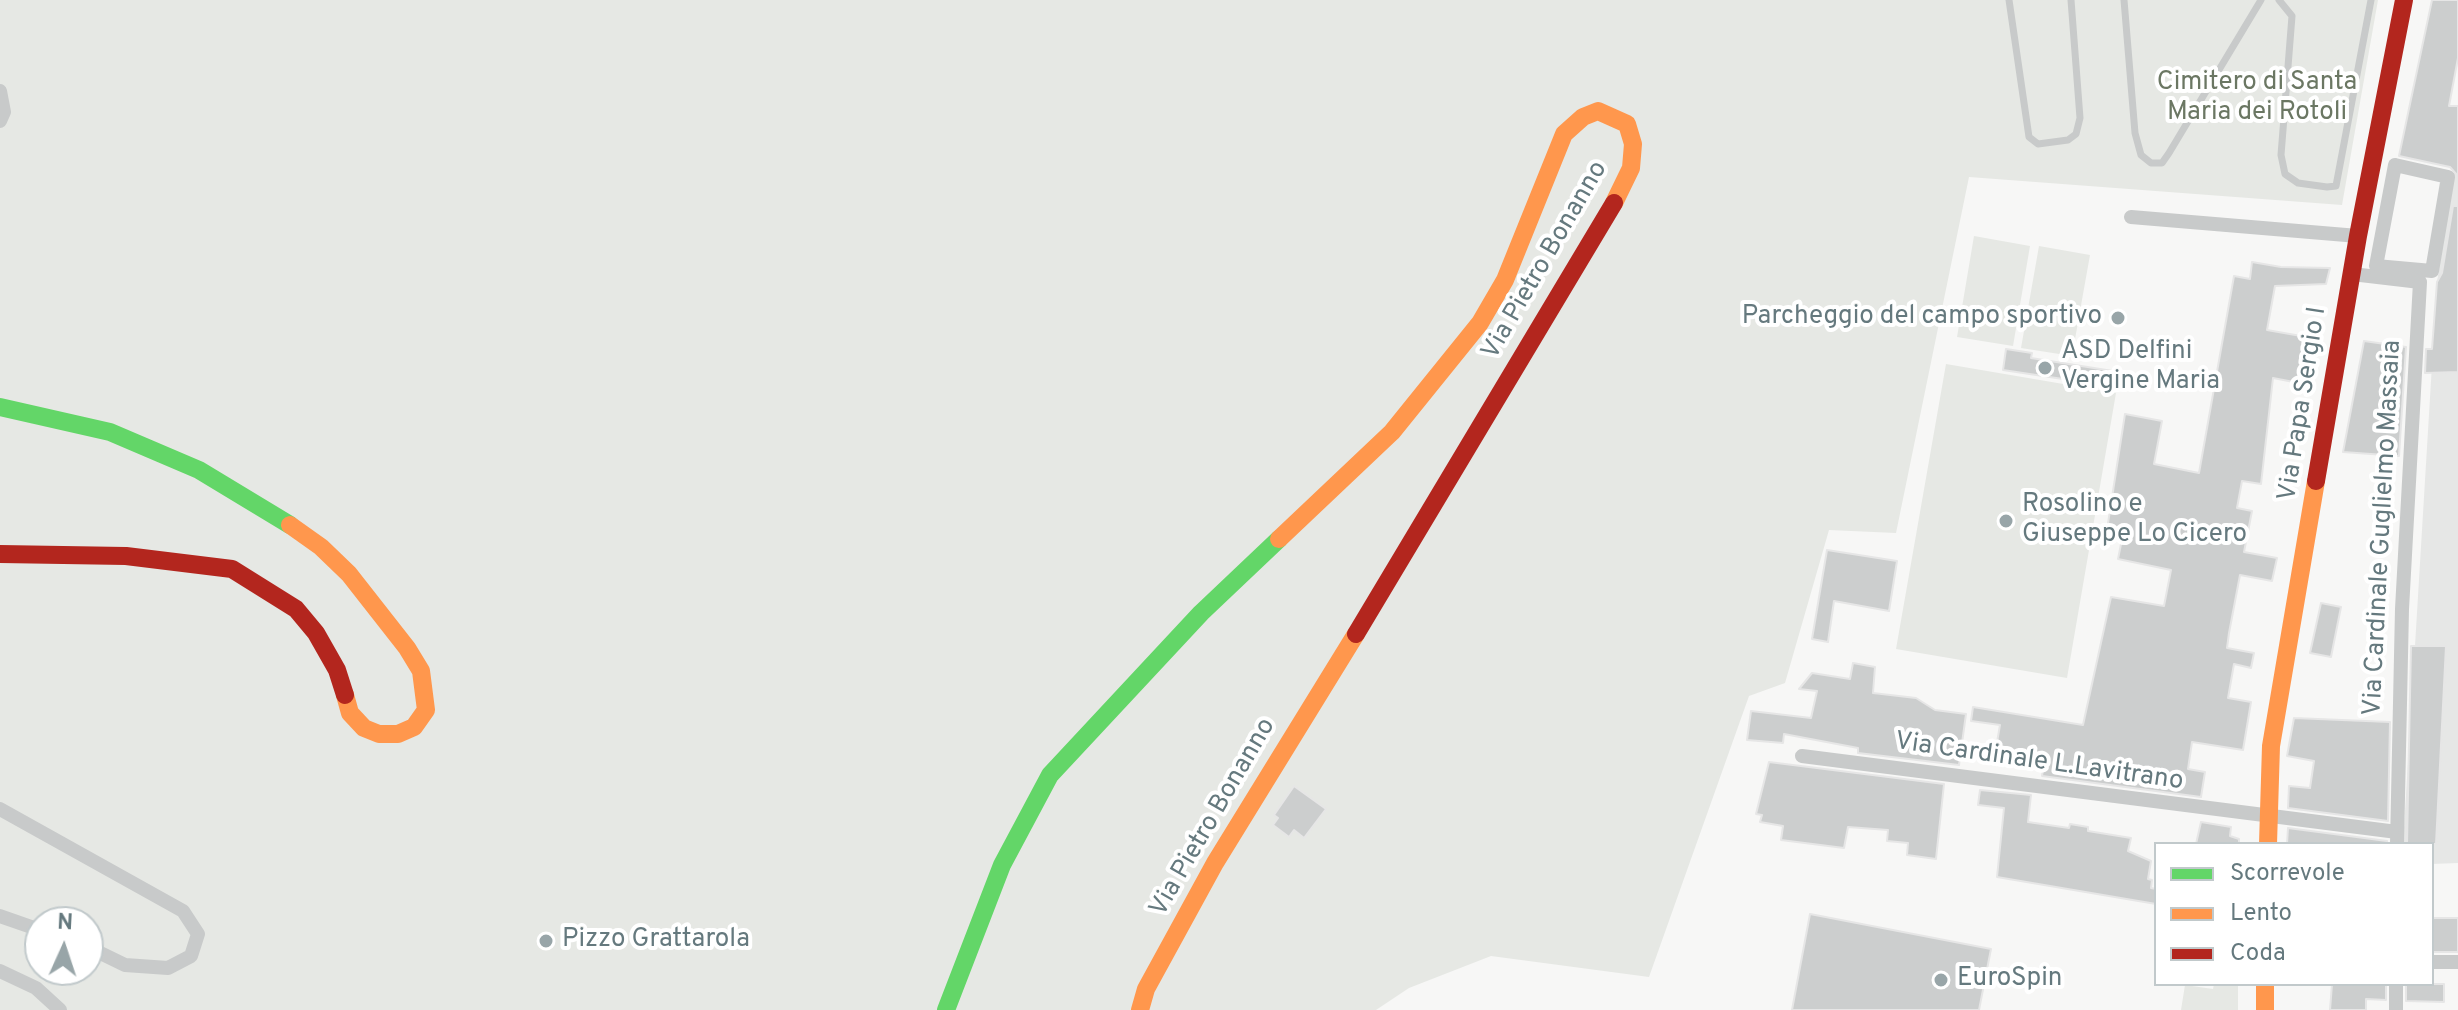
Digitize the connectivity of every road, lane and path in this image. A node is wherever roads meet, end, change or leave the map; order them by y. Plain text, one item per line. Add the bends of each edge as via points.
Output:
1 (2009, 0) edge
2 (2071, 0) edge
3 (2124, 0) edge
4 (2261, 0) edge
5 (2279, 0) edge
6 (2371, 0) edge
7 (2404, 0) edge
8 (0, 91) edge
9 (0, 121) edge
10 (2131, 217) dead end
11 (2358, 236) junction
12 (2376, 266) junction
13 (2353, 268) junction
14 (0, 407) edge
15 (0, 554) edge
16 (1802, 756) dead end
17 (0, 809) edge
18 (2269, 818) junction
19 (2397, 838) edge
20 (2268, 842) edge
21 (0, 916) edge
22 (24, 924) edge
23 (104, 955) edge
24 (2434, 962) edge
25 (2458, 962) edge
26 (0, 971) edge
27 (2265, 986) edge
28 (2396, 986) edge
29 (60, 1010) edge
30 (946, 1010) edge
31 (1140, 1010) edge
32 (2265, 1010) edge
33 (2396, 1010) edge

1 - 2 lane via 2029,137 2047,144 2076,134 2080,118
3 - 4 lane via 2135,133 2141,155 2162,163
5 - 6 lane via 2292,16 2281,155 2285,174 2298,183 2327,187 2336,186
7 - 11 street, Via Papa Sergio I
8 - 9 street
10 - 11 street
11 - 13 street, Via Papa Sergio I
12 - 12 street via 2395,165 2448,177 2432,271
12 - 13 street
13 - 18 street, Via Papa Sergio I via 2271,746
13 - 19 street, Via Cardinale Guglielmo Massaia via 2420,282 2403,594
14 - 15 street via 110,432 199,470 288,524 349,574 407,648 421,671 426,710 414,727 398,734 364,728 350,713 337,670 306,621 296,609 232,569 126,556
16 - 18 street, Via Cardinale L.Lavitrano
17 - 23 street via 183,911 198,934 191,956 168,968 125,965
18 - 19 street, Via Cardinale L.Lavitrano
18 - 20 street, Via Papa Sergio I
21 - 22 street
24 - 25 street
26 - 29 street via 36,988
27 - 32 street
28 - 33 street
30 - 31 street, Via Pietro Bonanno via 1002,865 1050,775 1201,613 1401,422 1480,323 1505,280 1564,134 1598,111 1614,116 1627,124 1633,144 1631,168 1620,193 1215,863 1146,989

